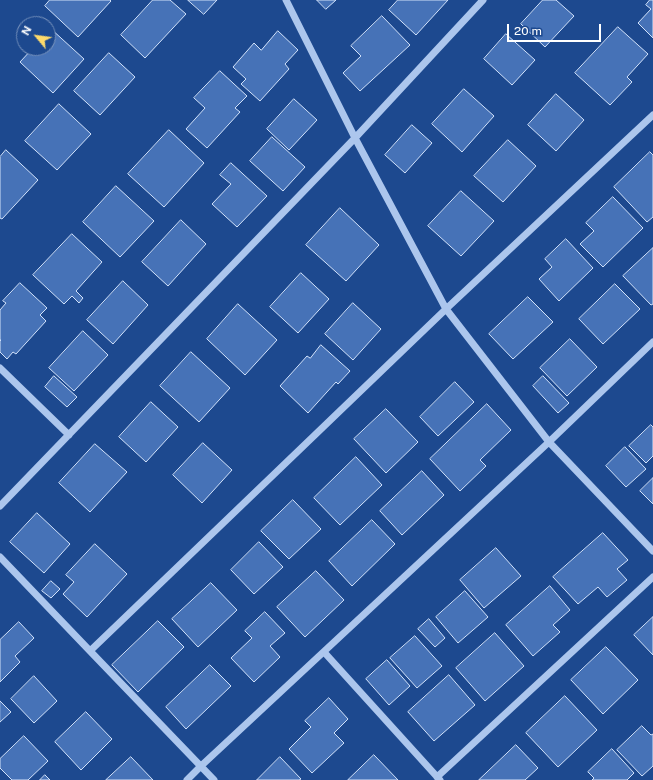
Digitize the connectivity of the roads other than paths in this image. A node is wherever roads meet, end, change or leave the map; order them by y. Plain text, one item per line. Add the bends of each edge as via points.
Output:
1 (286, 0) edge
2 (483, 0) edge
3 (653, 115) edge
4 (355, 138) junction
5 (446, 309) junction
6 (653, 342) edge
7 (0, 368) edge
8 (69, 435) junction
9 (549, 442) junction
10 (0, 506) edge
11 (653, 551) edge
12 (0, 557) edge
13 (653, 577) edge
14 (90, 651) junction
15 (324, 652) junction
16 (201, 766) junction
17 (438, 778) edge
18 (187, 780) edge
19 (214, 780) edge

1 - 4 street
2 - 4 street
3 - 5 street
4 - 5 street
4 - 8 street
5 - 9 street
5 - 14 street
6 - 9 street
7 - 8 street
8 - 10 street
9 - 11 street
9 - 15 street
12 - 14 street
13 - 17 street
14 - 16 street
15 - 16 street
15 - 17 street
16 - 18 street
16 - 19 street

